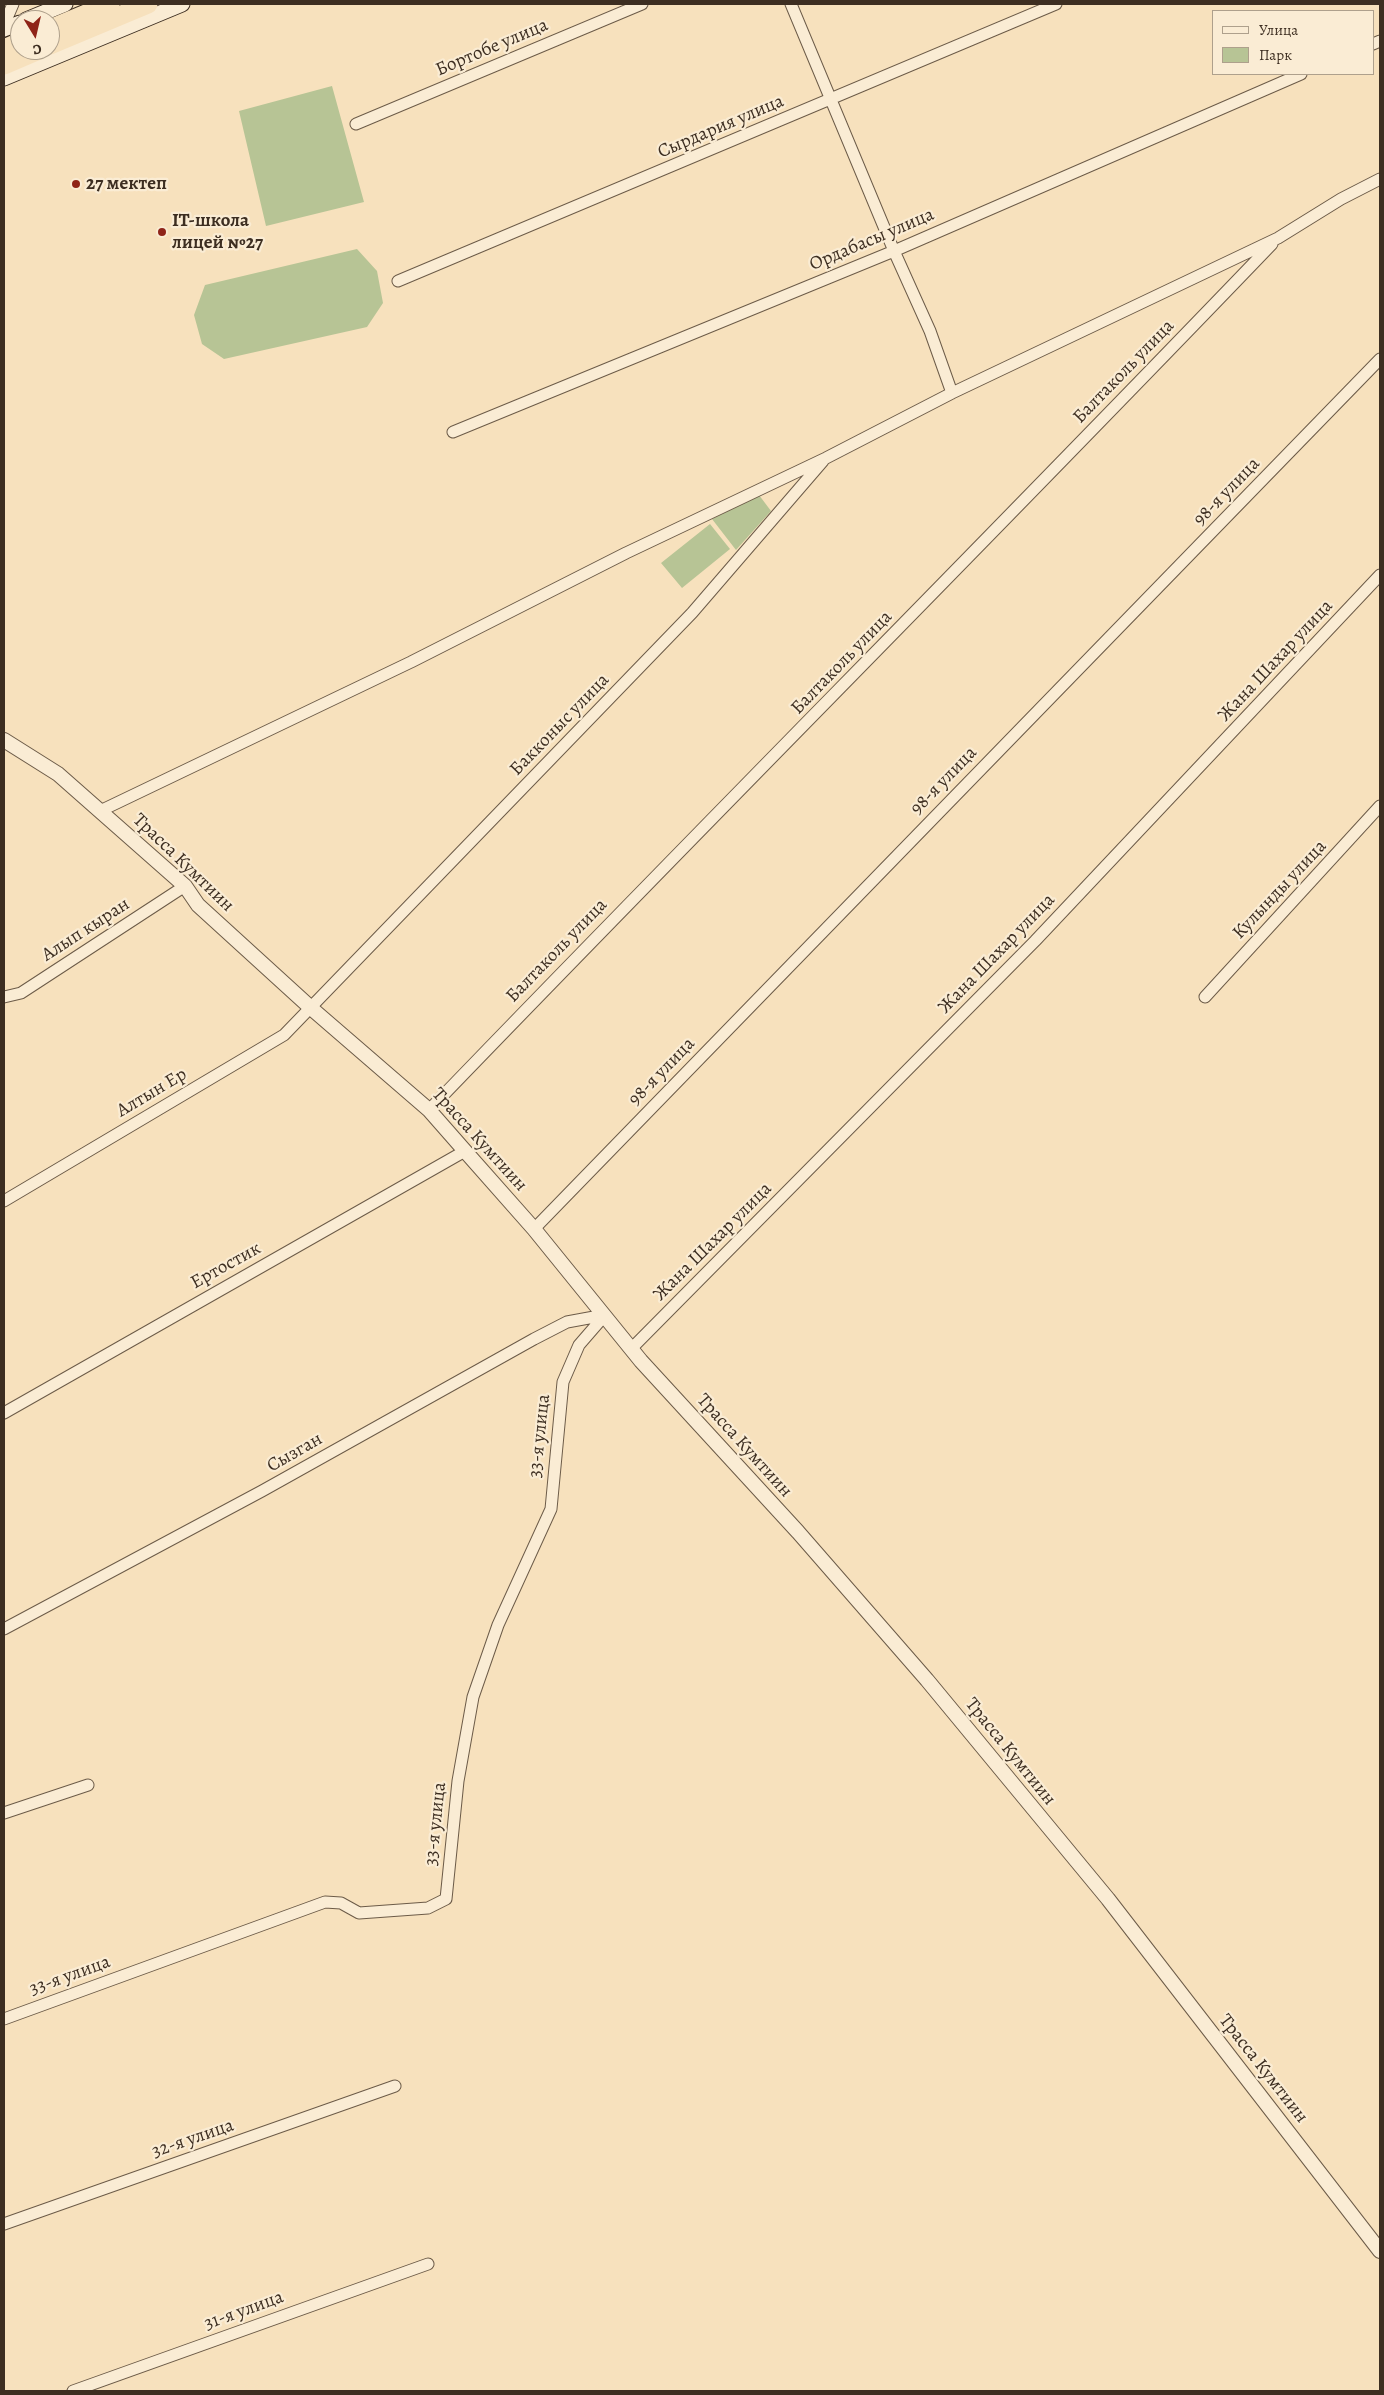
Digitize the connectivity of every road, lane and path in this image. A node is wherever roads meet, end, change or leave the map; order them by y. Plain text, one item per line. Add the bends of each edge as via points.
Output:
1 (13, 4) edge
2 (65, 4) edge
3 (110, 4) edge
4 (148, 4) edge
5 (182, 4) edge
6 (642, 4) edge
7 (791, 4) edge
8 (1056, 4) edge
9 (50, 10) edge
10 (4, 25) edge
11 (60, 25) edge
12 (60, 41) edge
13 (16, 60) edge
14 (4, 65) edge
15 (1299, 75) edge
16 (4, 78) edge
17 (830, 100) junction
18 (356, 124) dead end
19 (1380, 179) edge
20 (1278, 238) junction
21 (894, 251) junction
22 (398, 280) dead end
23 (1380, 359) edge
24 (952, 393) junction
25 (453, 432) dead end
26 (826, 458) junction
27 (1380, 575) edge
28 (4, 740) edge
29 (1380, 806) edge
30 (100, 811) junction
31 (185, 886) junction
32 (4, 997) edge
33 (1205, 997) dead end
34 (311, 1008) junction
35 (429, 1110) junction
36 (465, 1151) junction
37 (4, 1201) edge
38 (534, 1230) junction
39 (605, 1314) junction
40 (631, 1350) junction
41 (4, 1412) edge
42 (4, 1629) edge
43 (88, 1785) dead end
44 (4, 1813) edge
45 (4, 2019) edge
46 (394, 2086) dead end
47 (4, 2224) edge
48 (1380, 2251) edge
49 (428, 2264) dead end
50 (73, 2391) edge

1 - 10 street
2 - 9 main road
3 - 11 highway
4 - 12 highway
5 - 16 main road
6 - 18 street, Бортобе улица
7 - 17 street
8 - 17 street, Сырдария улица
13 - 14 highway
15 - 21 street, Ордабасы улица
17 - 21 street
17 - 22 street, Сырдария улица
19 - 20 street via 1341,198
20 - 24 street
20 - 35 street, Балтаколь улица
21 - 24 street via 930,330
21 - 25 street, Ордабасы улица
23 - 38 street, 98-я улица
24 - 26 street
26 - 30 street
26 - 34 street, Бакконыс улица via 692,613
27 - 40 street, Жана Шахар улица via 1034,941
28 - 30 street, Трасса Кумтиин via 58,774
29 - 33 street, Кулынды улица
30 - 31 street, Трасса Кумтиин
31 - 32 street, Алып кыран via 21,993
31 - 34 street, Трасса Кумтиин via 198,905
34 - 35 street, Трасса Кумтиин
34 - 37 street, Алтын Ер via 284,1035
35 - 36 street, Трасса Кумтиин
36 - 38 street, Трасса Кумтиин
36 - 41 street, Ертостик
38 - 39 street, Трасса Кумтиин
39 - 40 street, Трасса Кумтиин
39 - 42 street, Сызган via 568,1322 534,1339 262,1491
39 - 45 street, 33-я улица via 579,1345 563,1382 551,1509 498,1625 474,1697 458,1781 446,1899 428,1908 359,1913 341,1904 325,1902
40 - 48 street, Трасса Кумтиин via 798,1532 926,1680 1108,1899
43 - 44 street
46 - 47 street, 32-я улица
49 - 50 street, 31-я улица

